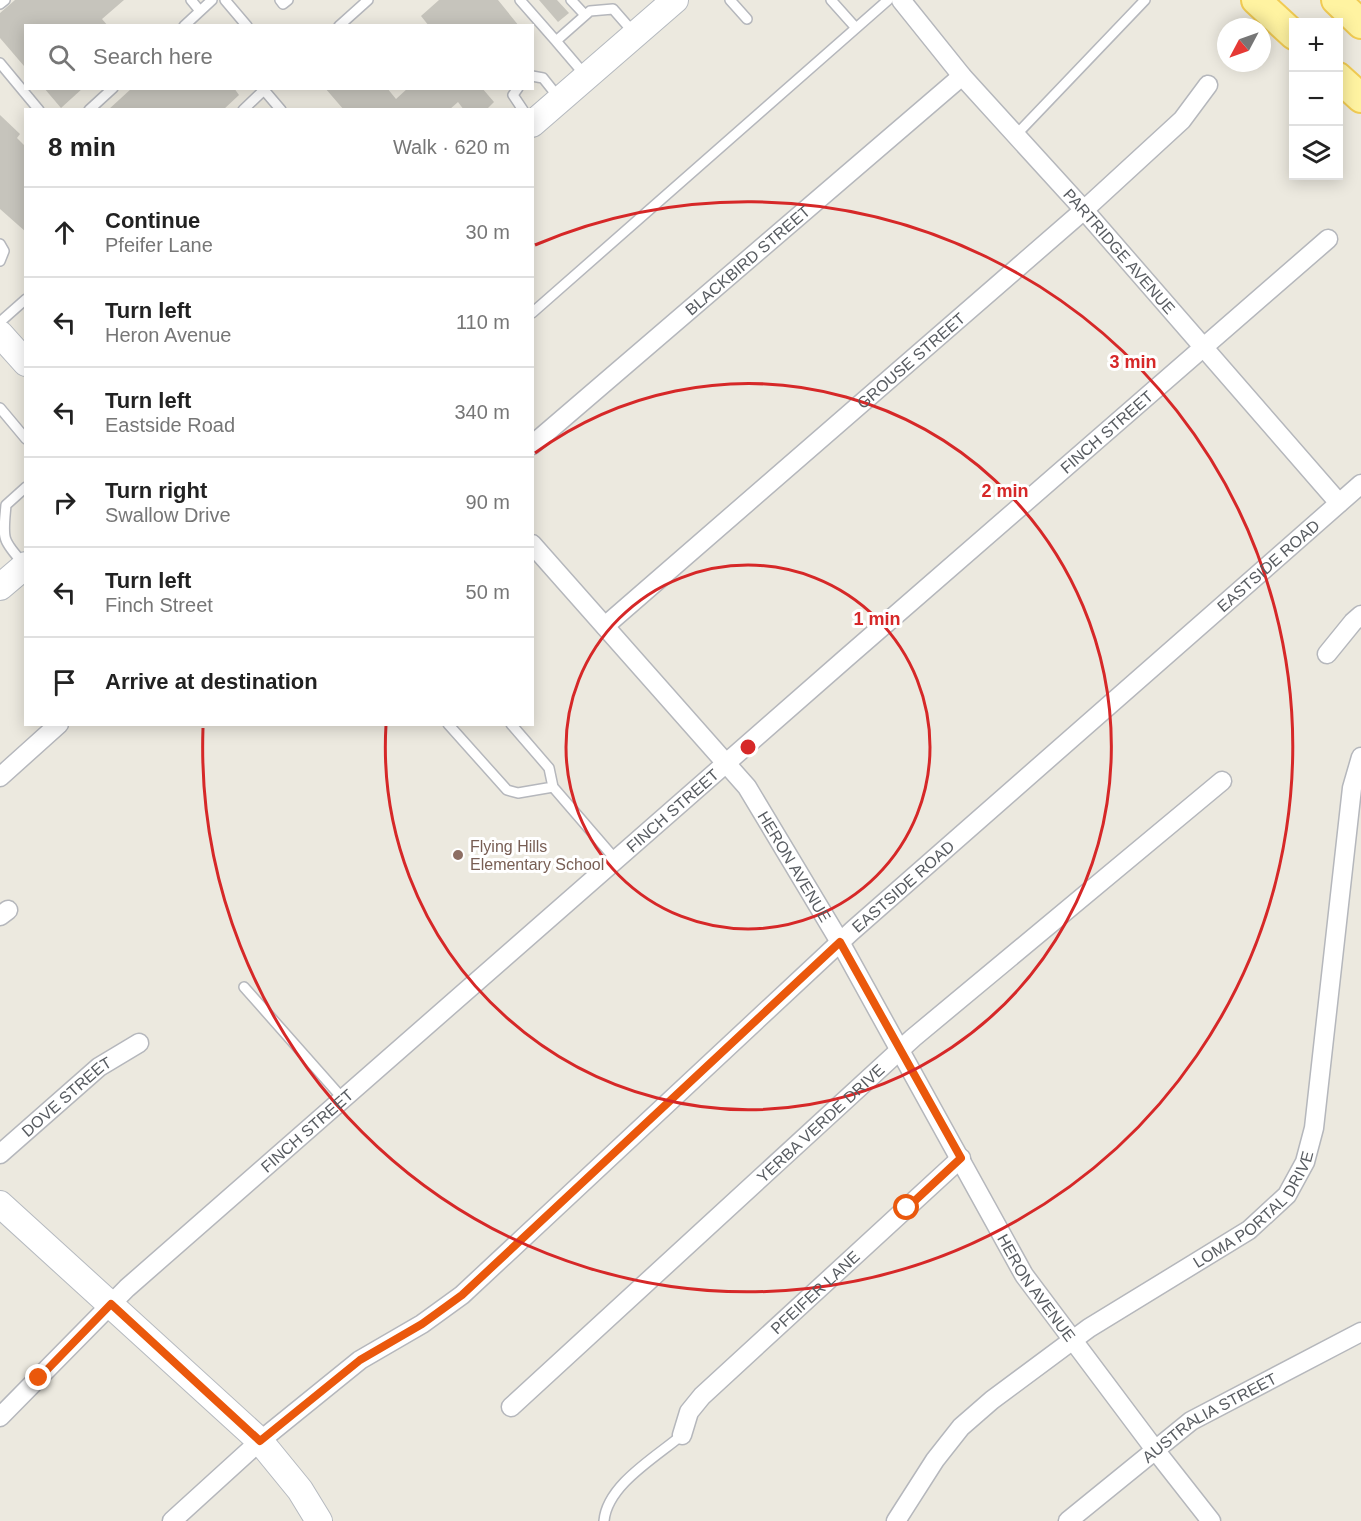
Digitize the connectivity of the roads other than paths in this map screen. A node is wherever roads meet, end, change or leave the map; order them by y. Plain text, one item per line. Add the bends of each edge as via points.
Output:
1 (5, 0) edge
2 (191, 0) edge
3 (212, 0) edge
4 (225, 0) edge
5 (280, 0) edge
6 (288, 0) edge
7 (368, 0) edge
8 (520, 0) edge
9 (571, 0) edge
10 (675, 0) edge
11 (730, 0) edge
12 (831, 0) edge
13 (888, 0) edge
14 (901, 0) edge
15 (1145, 0) edge
16 (1256, 0) edge
17 (1336, 0) edge
18 (0, 4) edge
19 (200, 11) junction
20 (585, 15) junction
21 (747, 19) dead end
22 (186, 24) edge
23 (245, 24) edge
24 (341, 24) edge
25 (1361, 24) edge
26 (856, 28) junction
27 (1289, 30) edge
28 (636, 34) junction
29 (556, 41) junction
30 (0, 63) edge
31 (962, 75) junction
32 (534, 76) edge
33 (587, 77) junction
34 (1343, 82) edge
35 (1208, 85) dead end
36 (111, 90) edge
37 (264, 90) edge
38 (266, 90) edge
39 (517, 90) edge
40 (1361, 98) edge
41 (561, 99) junction
42 (37, 108) edge
43 (91, 108) edge
44 (245, 108) edge
45 (279, 108) edge
46 (522, 108) edge
47 (534, 116) edge
48 (1016, 135) junction
49 (1084, 210) junction
50 (1328, 239) dead end
51 (0, 244) edge
52 (0, 261) edge
53 (24, 301) edge
54 (534, 311) edge
55 (0, 322) edge
56 (0, 334) edge
57 (1202, 347) junction
58 (24, 361) edge
59 (0, 408) edge
60 (24, 437) edge
61 (534, 443) edge
62 (1361, 484) edge
63 (24, 489) edge
64 (1339, 503) junction
65 (534, 546) edge
66 (24, 564) edge
67 (24, 566) edge
68 (0, 587) edge
69 (1361, 615) edge
70 (605, 626) junction
71 (1327, 654) dead end
72 (57, 726) edge
73 (450, 726) edge
74 (513, 726) edge
75 (1361, 757) edge
76 (725, 764) junction
77 (0, 777) edge
78 (1222, 781) dead end
79 (553, 787) junction
80 (616, 860) junction
81 (840, 942) junction
82 (244, 987) dead end
83 (139, 1043) dead end
84 (900, 1050) junction
85 (344, 1100) junction
86 (0, 1154) edge
87 (961, 1158) junction
88 (0, 1204) edge
89 (111, 1304) junction
90 (1361, 1332) edge
91 (1072, 1340) junction
92 (510, 1407) dead end
93 (0, 1417) edge
94 (682, 1435) joint
95 (260, 1441) junction
96 (1156, 1451) junction
97 (172, 1521) edge
98 (319, 1521) edge
99 (604, 1521) edge
100 (896, 1521) edge
101 (1068, 1521) edge
102 (1211, 1521) edge

1 - 18 lane
2 - 19 lane
3 - 19 lane
4 - 23 lane
5 - 6 lane via 283,4
7 - 24 lane
8 - 29 lane
9 - 20 lane
10 - 28 street
11 - 21 lane
12 - 26 lane
13 - 26 lane
14 - 31 street, PARTRIDGE AVENUE
15 - 48 lane
16 - 27 main road
17 - 25 main road
19 - 22 lane
20 - 28 lane via 613,9
20 - 29 lane
26 - 54 lane
28 - 33 street
29 - 33 lane
30 - 42 lane
31 - 48 street, PARTRIDGE AVENUE
31 - 61 street, BLACKBIRD STREET
32 - 41 lane via 543,78
33 - 41 street
34 - 40 main road
35 - 49 street, GROUSE STREET via 1182,120
36 - 43 lane
37 - 44 lane
38 - 45 lane
39 - 46 lane via 513,95
41 - 47 street
48 - 49 street, PARTRIDGE AVENUE
49 - 57 street, PARTRIDGE AVENUE
49 - 70 street, GROUSE STREET
50 - 57 street, FINCH STREET
51 - 52 lane via 4,251
53 - 55 lane
56 - 58 street
57 - 64 street, PARTRIDGE AVENUE
57 - 76 street, FINCH STREET
59 - 60 lane
62 - 64 street, EASTSIDE ROAD
63 - 66 lane via 6,505 3,534
64 - 81 street, EASTSIDE ROAD
65 - 70 street, HERON AVENUE
67 - 68 street
69 - 71 street
70 - 76 street, HERON AVENUE
72 - 77 street
73 - 79 lane via 507,790 518,793
74 - 79 lane via 549,768
75 - 91 street, LOMA PORTAL DRIVE via 1352,788 1314,1128 1305,1162 1287,1195 1249,1230
76 - 80 street, FINCH STREET
76 - 81 street, HERON AVENUE via 747,787
78 - 84 street, YERBA VERDE DRIVE
79 - 80 lane
80 - 85 street, FINCH STREET
81 - 84 street, HERON AVENUE
81 - 95 street, EASTSIDE ROAD via 462,1295 360,1360
82 - 85 lane
83 - 86 street, DOVE STREET via 99,1067
84 - 87 street, HERON AVENUE
84 - 92 street, YERBA VERDE DRIVE
85 - 89 street, FINCH STREET
87 - 91 street, HERON AVENUE via 1024,1275
87 - 94 street, PFEIFER LANE via 702,1396 688,1412
88 - 89 street
89 - 93 street, FINCH STREET
89 - 95 street
90 - 96 street, AUSTRALIA STREET via 1191,1420
91 - 96 street, HERON AVENUE
91 - 100 street, LOMA PORTAL DRIVE via 960,1427
94 - 99 lane via 618,1487
95 - 97 street, EASTSIDE ROAD
95 - 98 street via 300,1490
96 - 101 street, AUSTRALIA STREET
96 - 102 street, HERON AVENUE

